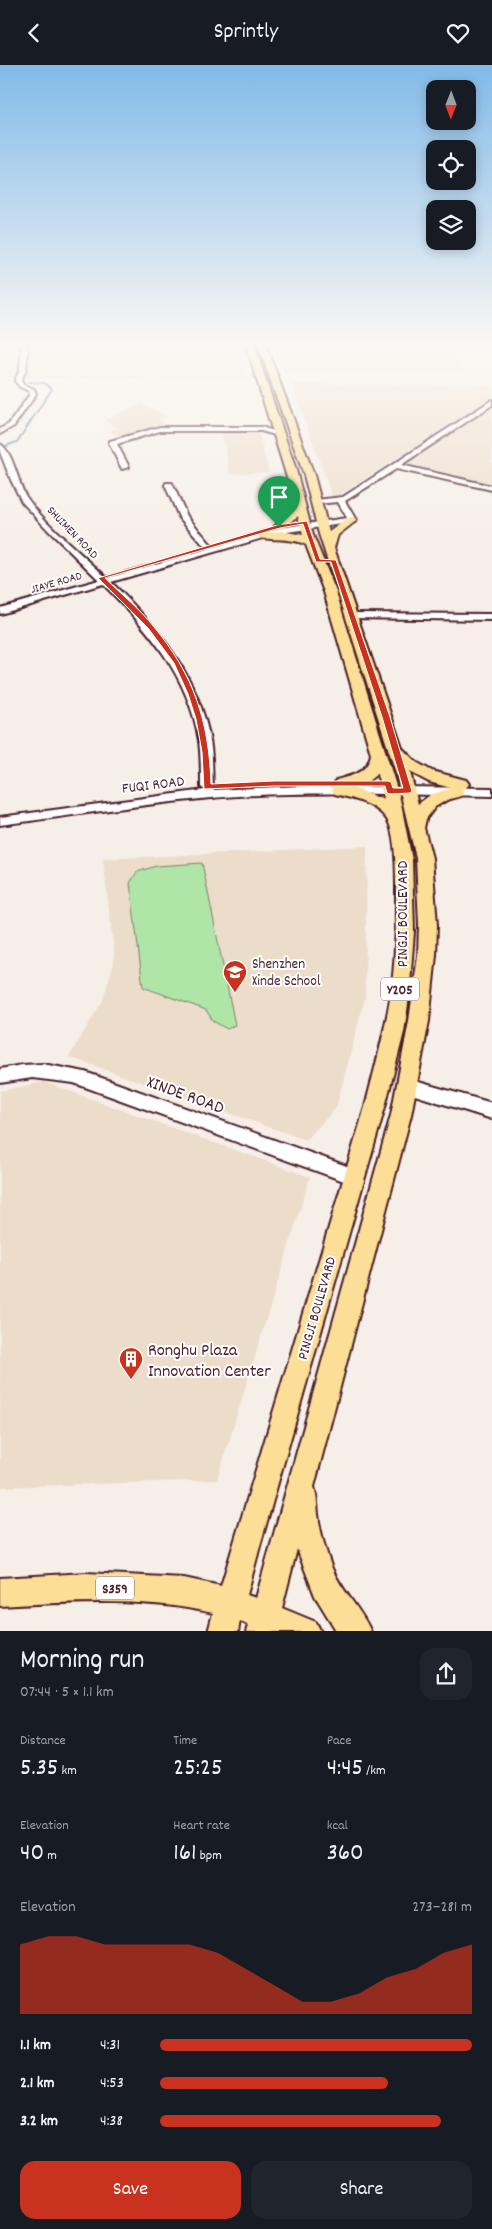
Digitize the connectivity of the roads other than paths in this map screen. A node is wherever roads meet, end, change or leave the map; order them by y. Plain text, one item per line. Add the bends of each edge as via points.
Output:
1 (17, 418) edge
2 (269, 418) edge
3 (283, 418) edge
4 (466, 418) edge
5 (272, 429) junction
6 (0, 432) edge
7 (2, 449) edge
8 (393, 466) junction
9 (125, 467) dead end
10 (169, 485) dead end
11 (492, 488) edge
12 (341, 501) junction
13 (310, 509) junction
14 (352, 518) junction
15 (279, 527) junction
16 (262, 536) junction
17 (209, 547) junction
18 (323, 553) junction
19 (103, 579) junction
20 (0, 606) edge
21 (0, 611) edge
22 (352, 617) junction
23 (492, 617) edge
24 (387, 749) junction
25 (492, 785) edge
26 (207, 787) junction
27 (340, 787) junction
28 (398, 787) junction
29 (458, 788) junction
30 (492, 792) edge
31 (0, 814) edge
32 (0, 821) edge
33 (408, 827) junction
34 (0, 1076) edge
35 (408, 1086) junction
36 (492, 1111) edge
37 (355, 1177) junction
38 (305, 1467) junction
39 (0, 1592) edge
40 (230, 1603) junction
41 (263, 1623) edge
42 (223, 1631) edge
43 (306, 1631) edge
44 (356, 1631) edge

1 - 6 street
2 - 5 main road, PINGJI BOULEVARD / Y205
3 - 13 main road, PINGJI BOULEVARD / Y205
4 - 8 street
5 - 9 street via 160,429 114,443
5 - 13 main road, PINGJI BOULEVARD / Y205
7 - 19 street, SHUIMEN ROAD via 9,461 13,480 25,500
8 - 11 street
8 - 12 street
10 - 17 street via 182,517
12 - 13 street
12 - 14 street
13 - 14 street, JIAYE ROAD
13 - 15 street, JIAYE ROAD
13 - 15 main road via 295,513
13 - 16 street, JIAYE ROAD
13 - 18 main road, PINGJI BOULEVARD / Y205
14 - 18 main road via 333,534
15 - 17 street, JIAYE ROAD
16 - 18 main road via 289,536 304,540
16 - 19 street, JIAYE ROAD
17 - 19 street, JIAYE ROAD
18 - 22 main road, PINGJI BOULEVARD / Y205
18 - 24 main road, PINGJI BOULEVARD / Y205 via 330,592
19 - 20 street, JIAYE ROAD
19 - 21 street, JIAYE ROAD
19 - 26 street, SHUIMEN ROAD via 151,627 177,663 200,719 206,752
22 - 23 street
22 - 24 main road, PINGJI BOULEVARD / Y205
24 - 27 main road via 370,772
24 - 28 main road, PINGJI BOULEVARD / Y205
24 - 29 main road via 421,773
25 - 29 street, FUQI ROAD
26 - 27 street, FUQI ROAD via 259,784
26 - 31 street, FUQI ROAD
27 - 28 street, FUQI ROAD
27 - 32 street, FUQI ROAD via 212,794
27 - 33 main road via 381,805
28 - 29 street, FUQI ROAD
28 - 33 main road, PINGJI BOULEVARD / Y205
29 - 30 street, FUQI ROAD
29 - 33 main road via 429,803
33 - 35 main road, PINGJI BOULEVARD / Y205 via 424,857 428,925 424,982
33 - 37 main road, PINGJI BOULEVARD / Y205 via 400,997 382,1083
34 - 37 street, XINDE ROAD via 49,1071 85,1079
35 - 36 street
35 - 38 main road, PINGJI BOULEVARD / Y205
37 - 40 main road, PINGJI BOULEVARD / Y205
38 - 41 main road, PINGJI BOULEVARD / Y205
38 - 44 main road via 303,1509 312,1554 336,1604
39 - 40 main road, S359 via 86,1587 140,1589 184,1592
40 - 41 main road, S359
40 - 42 main road, PINGJI BOULEVARD / Y205
41 - 43 main road, S359

